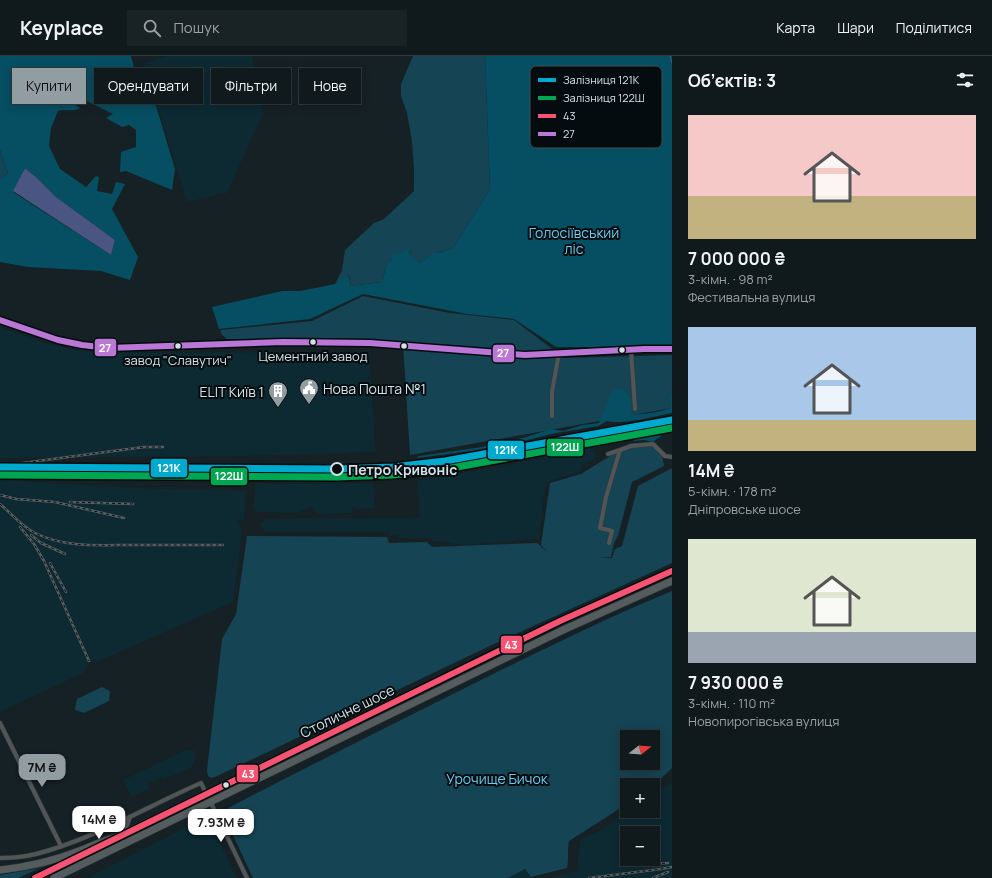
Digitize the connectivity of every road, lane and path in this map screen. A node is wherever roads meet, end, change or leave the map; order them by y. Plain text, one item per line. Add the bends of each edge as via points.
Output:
1 (0, 320) edge
2 (672, 349) edge
3 (631, 350) junction
4 (559, 353) junction
5 (635, 409) dead end
6 (552, 416) dead end
7 (620, 450) junction
8 (608, 454) dead end
9 (672, 457) edge
10 (609, 543) dead end
11 (672, 571) edge
12 (672, 581) edge
13 (0, 723) edge
14 (206, 794) junction
15 (210, 801) junction
16 (130, 816) junction
17 (121, 835) junction
18 (61, 846) junction
19 (0, 858) edge
20 (0, 870) edge
21 (35, 878) edge
22 (54, 878) edge
23 (247, 878) edge

1 - 4 street via 58,340 108,348 283,342 370,343 525,355
2 - 3 street
3 - 4 street
3 - 5 street
4 - 6 street via 552,392
7 - 8 street
7 - 9 street via 653,444 665,456
7 - 10 street via 600,528 612,531
11 - 14 highway, Столичне шосе via 560,621
12 - 15 highway, Столичне шосе via 563,630
13 - 18 street
14 - 16 street via 201,783
14 - 17 highway, Столичне шосе
15 - 22 highway, Столичне шосе
15 - 23 street
16 - 17 street
16 - 18 street via 104,830
17 - 20 highway via 57,859
17 - 21 main road, Столичне шосе
18 - 19 street via 31,855

